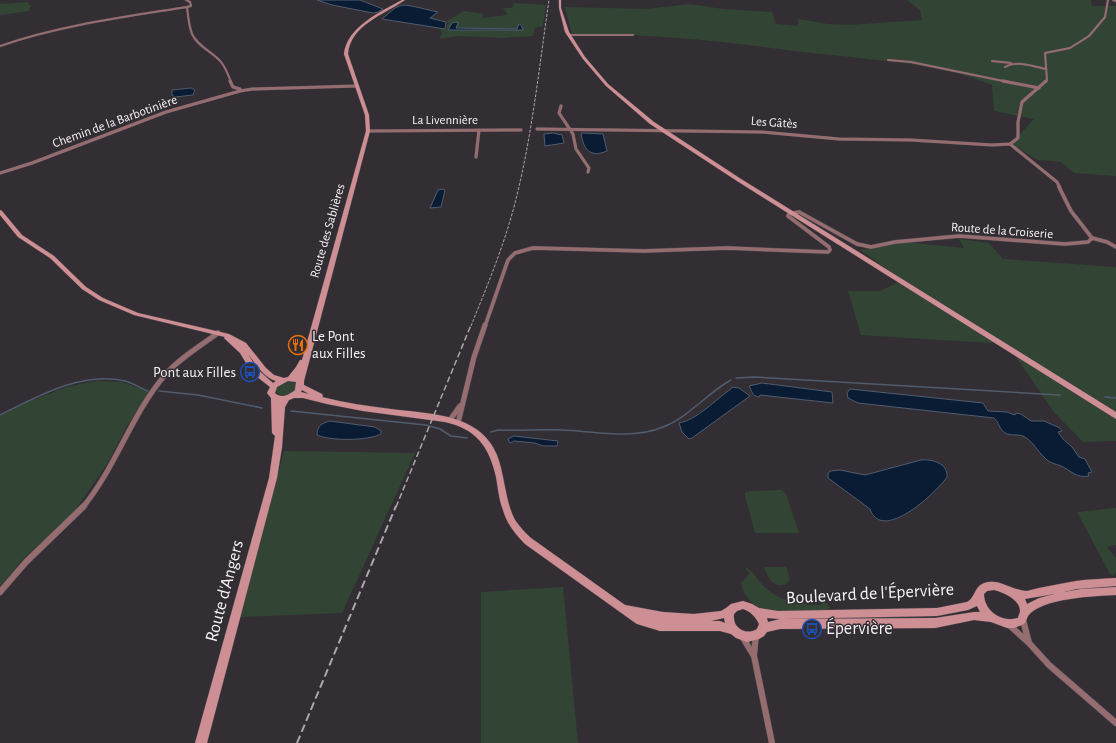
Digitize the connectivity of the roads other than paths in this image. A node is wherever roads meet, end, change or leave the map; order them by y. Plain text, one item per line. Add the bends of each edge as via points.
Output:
1 (186, 0) edge
2 (404, 0) edge
3 (563, 0) edge
4 (1108, 0) edge
5 (1113, 0) edge
6 (1116, 1) edge
7 (187, 7) junction
8 (569, 35) junction
9 (633, 35) dead end
10 (1, 45) edge
11 (888, 60) dead end
12 (992, 61) dead end
13 (1011, 64) junction
14 (1005, 67) dead end
15 (1046, 69) junction
16 (357, 86) junction
17 (1039, 88) junction
18 (234, 91) junction
19 (561, 106) dead end
20 (537, 129) dead end
21 (569, 129) junction
22 (368, 130) junction
23 (479, 130) junction
24 (521, 130) dead end
25 (678, 130) junction
26 (663, 131) junction
27 (672, 137) junction
28 (1010, 144) junction
29 (476, 157) dead end
30 (588, 172) dead end
31 (0, 173) edge
32 (0, 212) edge
33 (792, 213) junction
34 (1092, 238) junction
35 (1116, 247) edge
36 (218, 333) junction
37 (306, 353) junction
38 (286, 379) junction
39 (300, 384) junction
40 (273, 386) junction
41 (290, 396) junction
42 (275, 398) junction
43 (462, 403) junction
44 (340, 404) junction
45 (1116, 416) edge
46 (454, 421) junction
47 (278, 447) junction
48 (1116, 582) edge
49 (1010, 591) junction
50 (1116, 591) edge
51 (0, 592) edge
52 (979, 596) junction
53 (623, 608) junction
54 (731, 611) junction
55 (759, 612) junction
56 (1024, 616) junction
57 (993, 618) junction
58 (1008, 624) junction
59 (737, 632) junction
60 (759, 632) junction
61 (1029, 643) junction
62 (754, 656) junction
63 (1116, 723) edge
64 (200, 743) edge
65 (772, 743) edge

1 - 7 street via 191,6
2 - 16 street, Route des Sablières via 371,20 349,40 346,51
3 - 8 street via 561,11
4 - 15 street via 1105,17 1089,36 1074,46 1045,53
5 - 6 street
7 - 10 street via 69,26
7 - 18 street via 193,36 207,52 220,61
8 - 9 street
8 - 26 street via 584,58 607,84
11 - 17 street via 911,62
12 - 13 street
13 - 14 street
13 - 15 street
15 - 17 street via 1046,80
16 - 18 street, Chemin de la Barbotinière
16 - 22 street, Route des Sablières via 367,114
17 - 28 street via 1022,102 1018,138
18 - 31 street, Chemin de la Barbotinière via 162,114
19 - 21 street via 559,113
20 - 21 street, Les Gâtès
21 - 26 street, Les Gâtès
21 - 30 street via 576,149 589,168
22 - 23 street, La Livennière
22 - 37 street, Route des Sablières
23 - 24 street, La Livennière
23 - 29 street
25 - 26 street, Les Gâtès
25 - 27 street via 672,133
25 - 28 street, Les Gâtès via 761,132 839,139
26 - 27 street
27 - 33 street
28 - 34 street via 1057,182 1071,211
32 - 36 street via 20,236 52,257 84,288 101,299 136,314
33 - 34 street, Route de la Croiserie via 804,214 857,244 871,247 959,236 1065,244 1081,244
33 - 43 street via 788,216 829,247 828,252 727,248 644,251 544,248 524,249 515,253 508,260 474,357
33 - 45 street
34 - 35 street
36 - 38 street via 244,345 264,370 274,378
36 - 40 street via 231,340 243,352 254,371
36 - 51 street via 165,374 133,422 105,475 89,498 63,528 18,570
37 - 38 street, Route des Sablières via 299,368
37 - 39 street, Route des Sablières
38 - 39 street
38 - 40 street
39 - 41 street, Route d'Angers
39 - 44 street via 313,394
40 - 42 street, Route d'Angers via 271,393
41 - 42 street
41 - 44 street via 303,395
41 - 47 street, Route d'Angers via 281,407
42 - 47 street, Route d'Angers
43 - 46 street
43 - 46 street
44 - 46 street
46 - 53 street via 481,436 492,452 514,528
47 - 64 street, Route d'Angers via 273,478
48 - 49 street via 1076,585 1026,595
49 - 52 street via 989,586 982,589
49 - 56 street via 1021,601
50 - 56 street via 1085,592 1040,602 1033,605
52 - 55 street, Boulevard de l'Épervière via 968,606 938,612 786,615
52 - 57 street via 982,608
53 - 54 street via 649,616 669,618 710,617
53 - 59 street via 630,616 653,624 670,627 720,626
54 - 55 street via 736,606 743,605
54 - 59 street via 729,620
55 - 60 street via 763,620
56 - 58 street via 1015,624
56 - 61 street
57 - 58 street
57 - 60 street, Boulevard de l'Épervière via 974,616 935,623 780,624
58 - 61 street
59 - 60 street via 749,637
59 - 62 street
60 - 62 street
61 - 63 street via 1049,665
62 - 65 street

